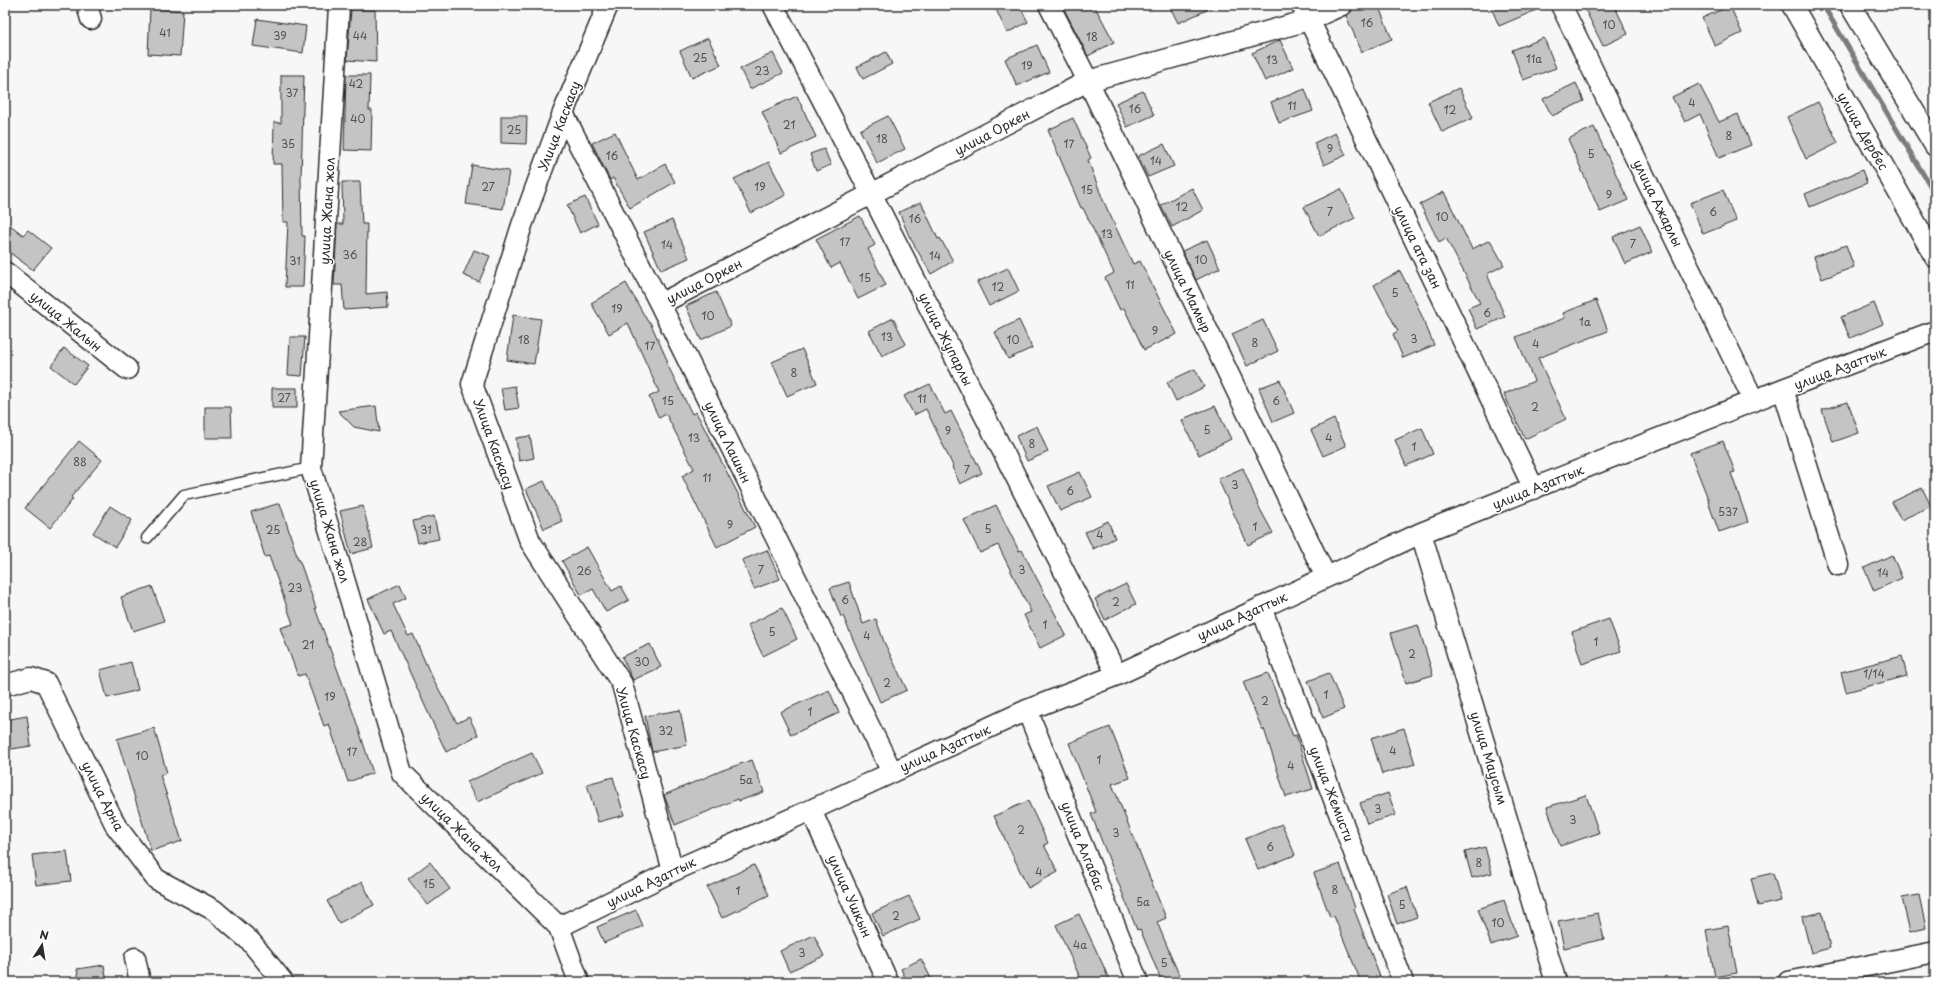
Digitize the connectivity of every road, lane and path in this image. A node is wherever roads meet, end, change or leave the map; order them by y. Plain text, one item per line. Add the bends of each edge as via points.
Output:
1 (341, 5) edge
2 (608, 5) edge
3 (773, 5) edge
4 (1049, 5) edge
5 (1342, 5) edge
6 (1561, 5) edge
7 (1792, 5) edge
8 (1850, 5) edge
9 (1306, 12) edge
10 (1088, 81) junction
11 (563, 113) junction
12 (1935, 146) edge
13 (872, 195) junction
14 (1935, 257) edge
15 (5, 272) edge
16 (660, 304) junction
17 (1935, 331) edge
18 (128, 369) dead end
19 (1783, 389) junction
20 (1754, 401) junction
21 (311, 468) junction
22 (1534, 489) junction
23 (1421, 533) junction
24 (147, 538) dead end
25 (1838, 565) dead end
26 (1326, 577) junction
27 (1261, 607) junction
28 (1117, 675) junction
29 (5, 685) edge
30 (1027, 710) junction
31 (892, 772) junction
32 (811, 810) junction
33 (673, 871) junction
34 (559, 927) junction
35 (1935, 952) edge
36 (135, 958) dead end
37 (140, 982) edge
38 (283, 982) edge
39 (579, 982) edge
40 (888, 982) edge
41 (1138, 982) edge
42 (1403, 982) edge
43 (1556, 982) edge
44 (1788, 982) edge

1 - 21 street, улица Жана жол
2 - 11 street, Улица Каскасу
3 - 13 street, улица Жупарлы
4 - 10 street, улица Мамыр
5 - 9 street, улица Оркен
6 - 20 street, улица Ажарлы
7 - 14 street, улица Дербес
8 - 12 street
9 - 10 street, улица Оркен
9 - 22 street, улица ата зан
10 - 13 street, улица Оркен
10 - 26 street, улица Мамыр
11 - 16 street, улица Лашын
11 - 33 street, Улица Каскасу via 522,225 472,384 530,541 622,684
13 - 16 street, улица Оркен
13 - 28 street, улица Жупарлы
15 - 18 street, улица Жалын
16 - 31 street, улица Лашын
17 - 19 street, улица Азаттык
19 - 20 street, улица Азаттык
19 - 25 street
20 - 22 street, улица Азаттык
21 - 24 lane via 184,495
21 - 34 street, улица Жана жол via 402,773
22 - 23 street, улица Азаттык
23 - 26 street, улица Азаттык
23 - 43 street, улица Маусым
26 - 27 street, улица Азаттык
27 - 28 street, улица Азаттык
27 - 42 street, улица Жемисти
28 - 30 street, улица Азаттык
29 - 38 street, улица Арна via 30,678 46,683 116,826 156,879 214,910 251,942
30 - 31 street, улица Азаттык
30 - 41 street, улица Алгабас
31 - 32 street, улица Азаттык
32 - 33 street, улица Азаттык
32 - 40 street, улица Ушкын
33 - 34 street, улица Азаттык
34 - 39 street, улица Жана жол
35 - 44 street
36 - 37 street

